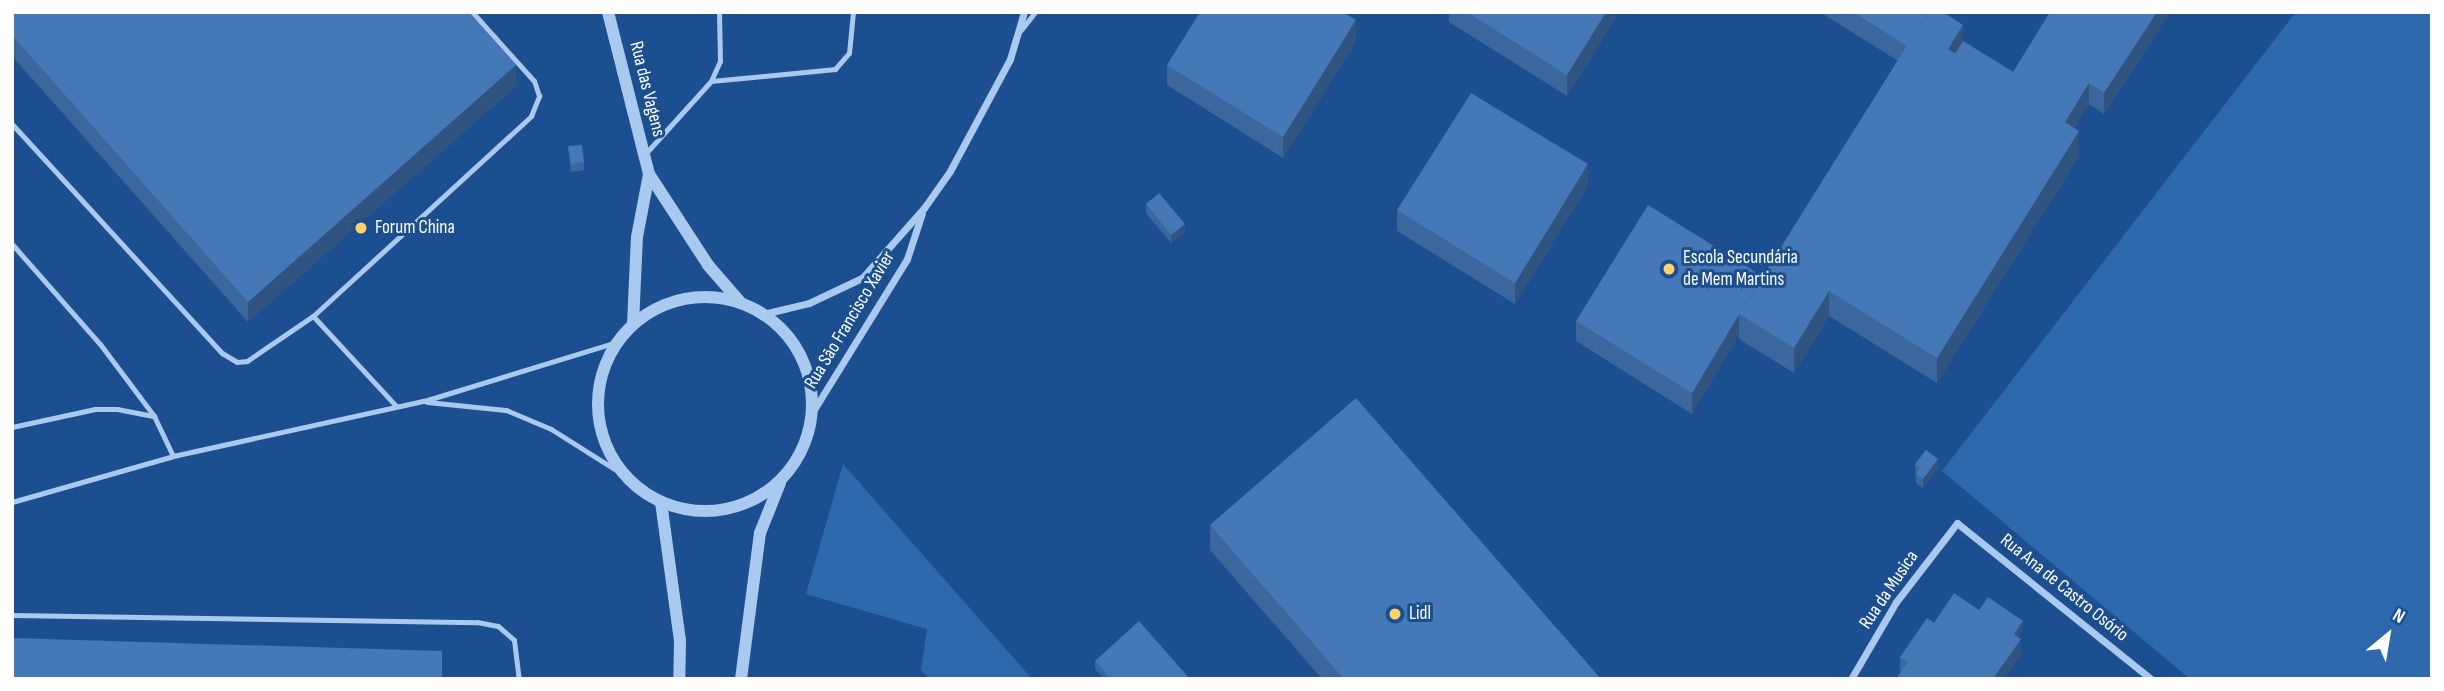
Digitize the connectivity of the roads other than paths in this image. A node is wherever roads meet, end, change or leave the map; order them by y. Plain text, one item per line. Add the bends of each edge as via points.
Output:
1 (472, 12) edge
2 (608, 12) edge
3 (719, 12) edge
4 (853, 12) edge
5 (1024, 12) edge
6 (1035, 12) edge
7 (1021, 30) junction
8 (711, 81) junction
9 (12, 124) edge
10 (644, 155) junction
11 (649, 174) junction
12 (924, 208) junction
13 (12, 244) edge
14 (740, 302) junction
15 (763, 314) junction
16 (313, 316) junction
17 (633, 324) junction
18 (617, 342) junction
19 (424, 401) junction
20 (396, 406) junction
21 (815, 408) junction
22 (154, 416) junction
23 (12, 427) edge
24 (173, 456) junction
25 (624, 475) junction
26 (782, 480) junction
27 (12, 502) edge
28 (661, 502) junction
29 (1956, 523) joint
30 (12, 615) edge
31 (519, 679) edge
32 (679, 679) edge
33 (741, 679) edge
34 (1851, 679) edge
35 (2151, 679) edge

1 - 16 lane via 534,81 539,96 531,116
2 - 10 street, Rua das Vagens
3 - 8 lane via 720,61
4 - 8 lane via 849,52 835,69
5 - 7 street, Rua São Francisco Xavier
6 - 7 lane
7 - 12 street, Rua São Francisco Xavier via 985,106
8 - 10 lane
9 - 16 lane via 229,359 247,361
10 - 11 street, Rua das Vagens
11 - 14 street, Rua das Vagens via 708,265
11 - 17 street, Rua das Vagens via 637,237
12 - 15 street, Rua São Francisco Xavier via 862,278 809,303
12 - 21 street, Rua São Francisco Xavier via 907,259
13 - 22 lane via 100,344
14 - 15 street
14 - 17 street via 703,297 665,304
15 - 21 street via 796,347
16 - 20 lane
17 - 18 street
18 - 19 lane
18 - 25 street via 601,374 597,410 605,444
19 - 20 lane
19 - 25 lane via 506,410 551,429
20 - 24 lane
21 - 26 street via 796,463
22 - 23 lane via 95,409
22 - 24 lane
24 - 27 lane
25 - 28 street
26 - 28 street via 759,499 730,509 695,511
26 - 33 street via 760,533
28 - 32 street via 680,640
29 - 34 street, Rua da Musica via 1896,602
29 - 35 street, Rua Ana de Castro Osório
30 - 31 lane via 477,622 498,626 514,640

